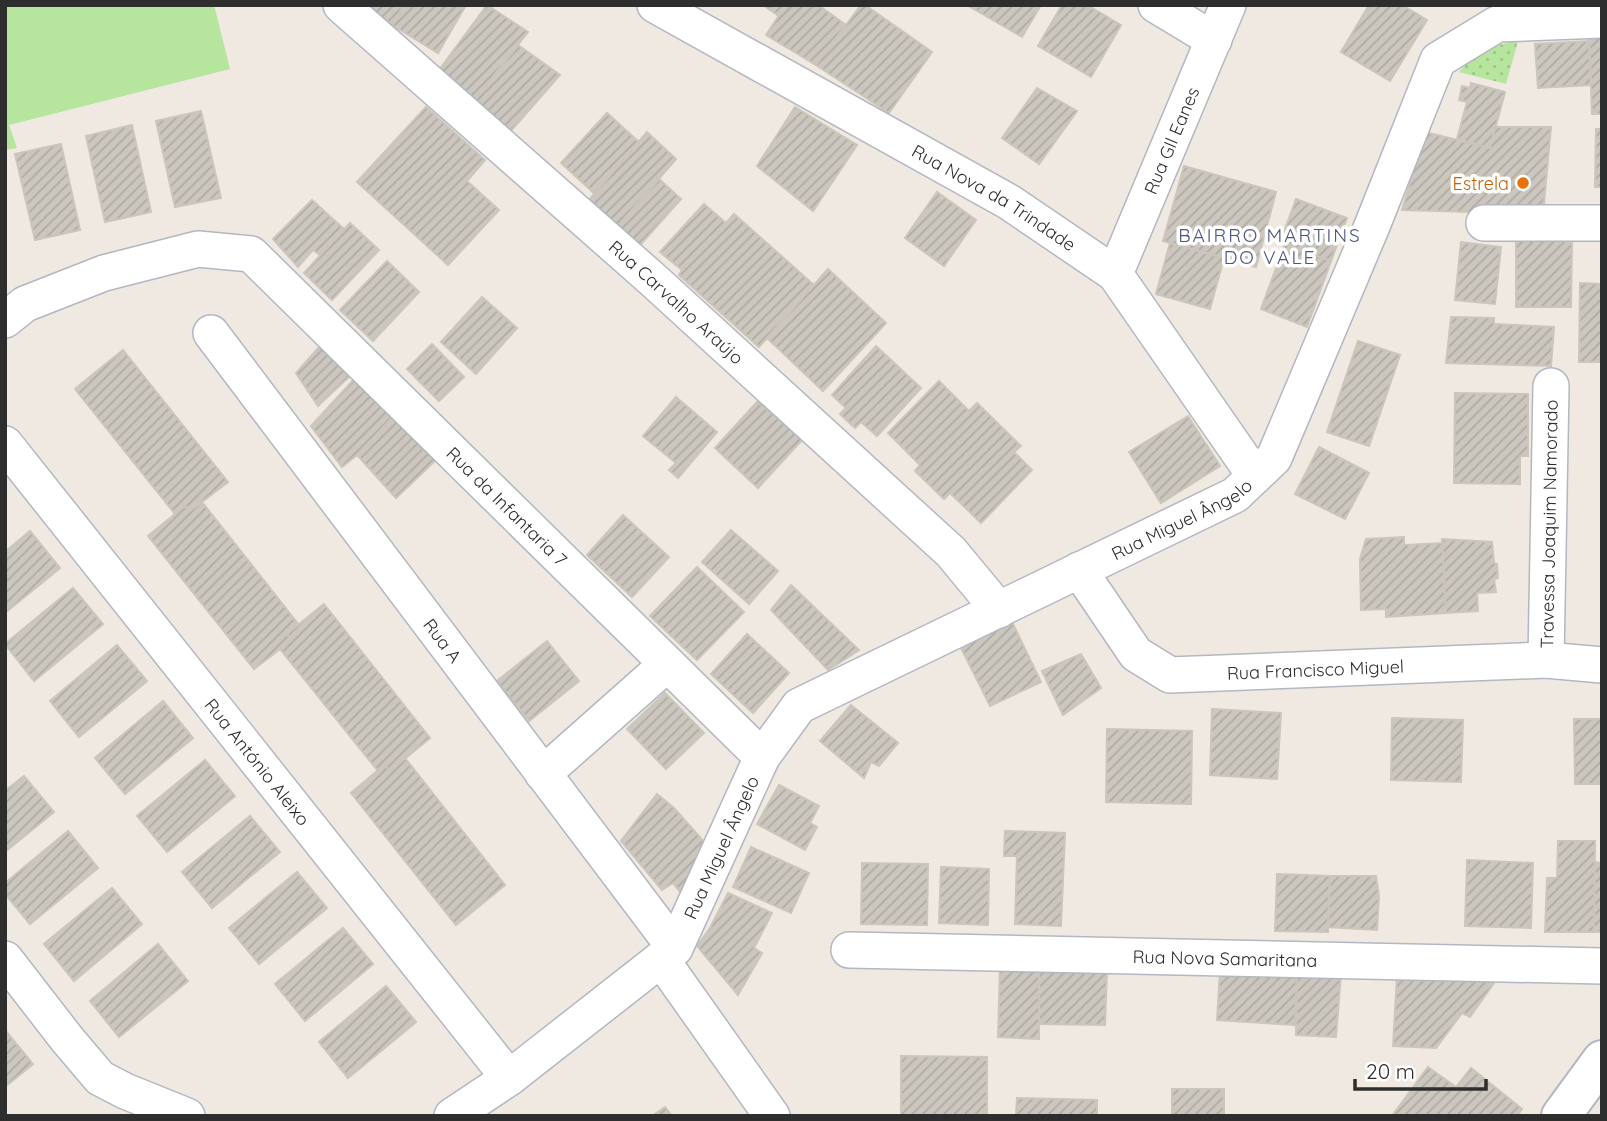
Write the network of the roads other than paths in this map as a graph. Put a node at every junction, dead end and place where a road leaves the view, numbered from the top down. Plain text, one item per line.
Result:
1 (341, 5) edge
2 (655, 5) edge
3 (1156, 5) edge
4 (1228, 5) edge
5 (1602, 20) edge
6 (1214, 40) junction
7 (1484, 223) dead end
8 (1602, 223) edge
9 (1115, 274) junction
10 (5, 320) edge
11 (211, 334) dead end
12 (1551, 386) dead end
13 (5, 444) edge
14 (1255, 476) junction
15 (1079, 570) junction
16 (999, 610) junction
17 (1546, 660) junction
18 (667, 664) junction
19 (1602, 665) edge
20 (762, 757) junction
21 (543, 774) junction
22 (849, 950) dead end
23 (668, 954) junction
24 (5, 959) edge
25 (1602, 967) edge
26 (1602, 1060) edge
27 (509, 1078) junction
28 (187, 1116) edge
29 (453, 1116) edge
30 (772, 1116) edge
31 (1561, 1116) edge

1 - 16 street, Rua Carvalho Araújo
2 - 9 street, Rua Nova da Trindade
3 - 6 street
4 - 6 street, Rua GIl Eanes
5 - 14 street, Rua Miguel Ângelo
6 - 9 street, Rua GIl Eanes
7 - 8 street
9 - 14 street, Rua Nova da Trindade
10 - 18 street, Rua da Infantaria 7
11 - 21 street, Rua A
12 - 17 street, Travessa Joaquim Namorado
13 - 27 street, Rua António Aleixo
14 - 15 street, Rua Miguel Ângelo
15 - 16 street, Rua Miguel Ângelo
15 - 17 street, Rua Francisco Miguel
16 - 20 street, Rua Miguel Ângelo
17 - 19 street, Rua Francisco Miguel
18 - 20 street, Rua da Infantaria 7
18 - 21 street
20 - 23 street, Rua Miguel Ângelo
21 - 23 street, Rua A
22 - 25 street, Rua Nova Samaritana
23 - 27 street
23 - 30 street, Rua A
24 - 28 street
26 - 31 street
27 - 29 street

